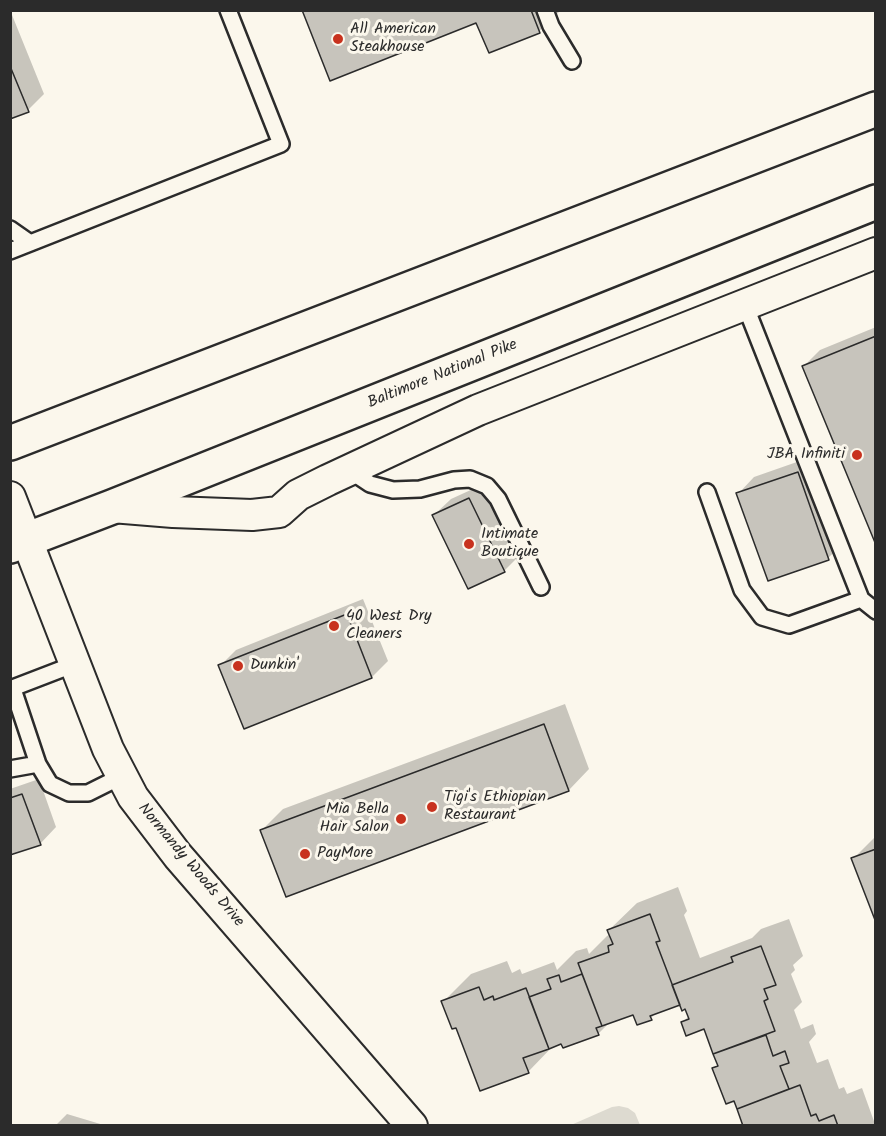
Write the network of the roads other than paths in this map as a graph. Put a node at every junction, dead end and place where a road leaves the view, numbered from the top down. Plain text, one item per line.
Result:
1 (228, 10) edge
2 (545, 10) edge
3 (572, 61) dead end
4 (876, 109) edge
5 (876, 202) edge
6 (10, 229) edge
7 (30, 243) junction
8 (10, 251) edge
9 (876, 253) edge
10 (745, 305) junction
11 (10, 443) edge
12 (350, 470) junction
13 (707, 492) dead end
14 (10, 497) edge
15 (112, 507) junction
16 (19, 542) edge
17 (541, 587) dead end
18 (861, 599) junction
19 (876, 611) edge
20 (75, 664) junction
21 (12, 689) edge
22 (38, 764) junction
23 (10, 769) edge
24 (122, 776) junction
25 (412, 1125) edge

1 - 7 lane
2 - 3 lane
4 - 11 main road
5 - 15 main road, Baltimore National Pike
6 - 7 lane
7 - 8 lane
9 - 10 street
10 - 12 street
10 - 18 lane
12 - 15 street
12 - 17 lane
13 - 18 lane
14 - 16 street, Normandy Woods Drive
15 - 16 main road, Baltimore National Pike
16 - 20 street, Normandy Woods Drive
18 - 19 lane
20 - 21 lane
20 - 24 street, Normandy Woods Drive
21 - 22 lane
22 - 23 lane
22 - 24 lane
24 - 25 street, Normandy Woods Drive

